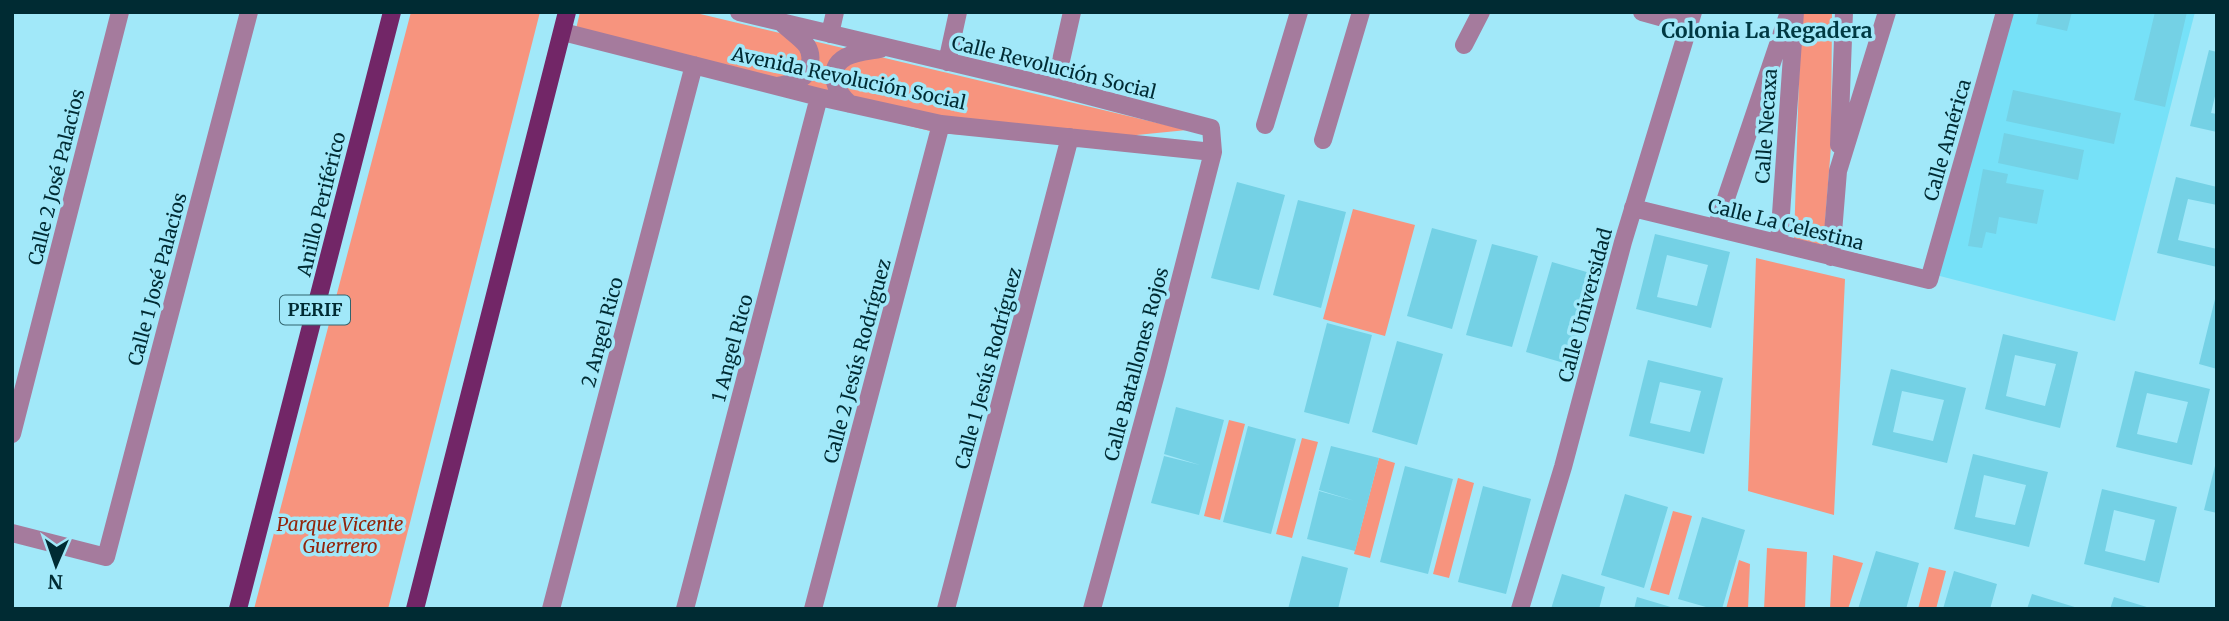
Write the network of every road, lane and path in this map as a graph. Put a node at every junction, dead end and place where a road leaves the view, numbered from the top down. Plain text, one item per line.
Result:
1 (120, 12) edge
2 (249, 12) edge
3 (392, 12) edge
4 (567, 12) edge
5 (739, 12) edge
6 (835, 12) edge
7 (958, 12) edge
8 (1072, 12) edge
9 (1299, 12) edge
10 (1361, 12) edge
11 (1481, 12) edge
12 (1642, 12) edge
13 (1788, 12) edge
14 (1795, 12) edge
15 (1844, 12) edge
16 (1887, 12) edge
17 (2005, 12) edge
18 (1691, 19) edge
19 (782, 22) junction
20 (563, 32) junction
21 (830, 34) junction
22 (1464, 45) dead end
23 (887, 47) junction
24 (947, 62) junction
25 (694, 65) junction
26 (778, 86) junction
27 (1055, 87) junction
28 (819, 97) junction
29 (850, 104) junction
30 (941, 124) junction
31 (1265, 125) dead end
32 (1211, 128) joint
33 (1070, 138) junction
34 (1323, 140) dead end
35 (1213, 152) junction
36 (1838, 172) junction
37 (1633, 208) junction
38 (1716, 228) junction
39 (1779, 243) junction
40 (1831, 257) junction
41 (1930, 280) joint
42 (12, 434) edge
43 (12, 533) edge
44 (238, 609) edge
45 (415, 609) edge
46 (551, 609) edge
47 (685, 609) edge
48 (813, 609) edge
49 (947, 609) edge
50 (1092, 609) edge
51 (1520, 609) edge

1 - 42 street, Calle 2 José Palacios
2 - 43 street, Calle 1 José Palacios
3 - 44 main road, Anillo Periférico / PERIF
4 - 20 main road
5 - 19 street, Calle Revolución Social
6 - 21 street
7 - 24 street
8 - 27 street
9 - 31 street
10 - 34 street
11 - 22 street
12 - 18 street
13 - 38 street, Calle Necaxa
14 - 39 street, Calle Necaxa
15 - 36 street
16 - 36 street
17 - 41 street, Calle América
18 - 37 street, Calle Universidad
19 - 21 street, Calle Revolución Social
19 - 26 street
20 - 25 street, Avenida Revolución Social
20 - 45 main road
21 - 23 street, Calle Revolución Social
23 - 24 street, Calle Revolución Social
23 - 29 street, Calle Revolución Social
24 - 27 street, Calle Revolución Social
25 - 26 street, Avenida Revolución Social
25 - 46 street, 2 Angel Rico
26 - 28 street, Avenida Revolución Social
27 - 32 street, Calle Revolución Social
28 - 29 street, Avenida Revolución Social
28 - 47 street, 1 Angel Rico
29 - 30 street, Avenida Revolución Social
30 - 33 street, Avenida Revolución Social
30 - 48 street, Calle 2 Jesús Rodríguez
32 - 35 street, Calle Batallones Rojos
33 - 35 street, Avenida Revolución Social
33 - 49 street, Calle 1 Jesús Rodríguez
35 - 50 street, Calle Batallones Rojos
36 - 40 street
37 - 38 street, Calle La Celestina
37 - 51 street, Calle Universidad
38 - 39 street, Calle La Celestina
39 - 40 street, Calle La Celestina
40 - 41 street, Calle La Celestina

